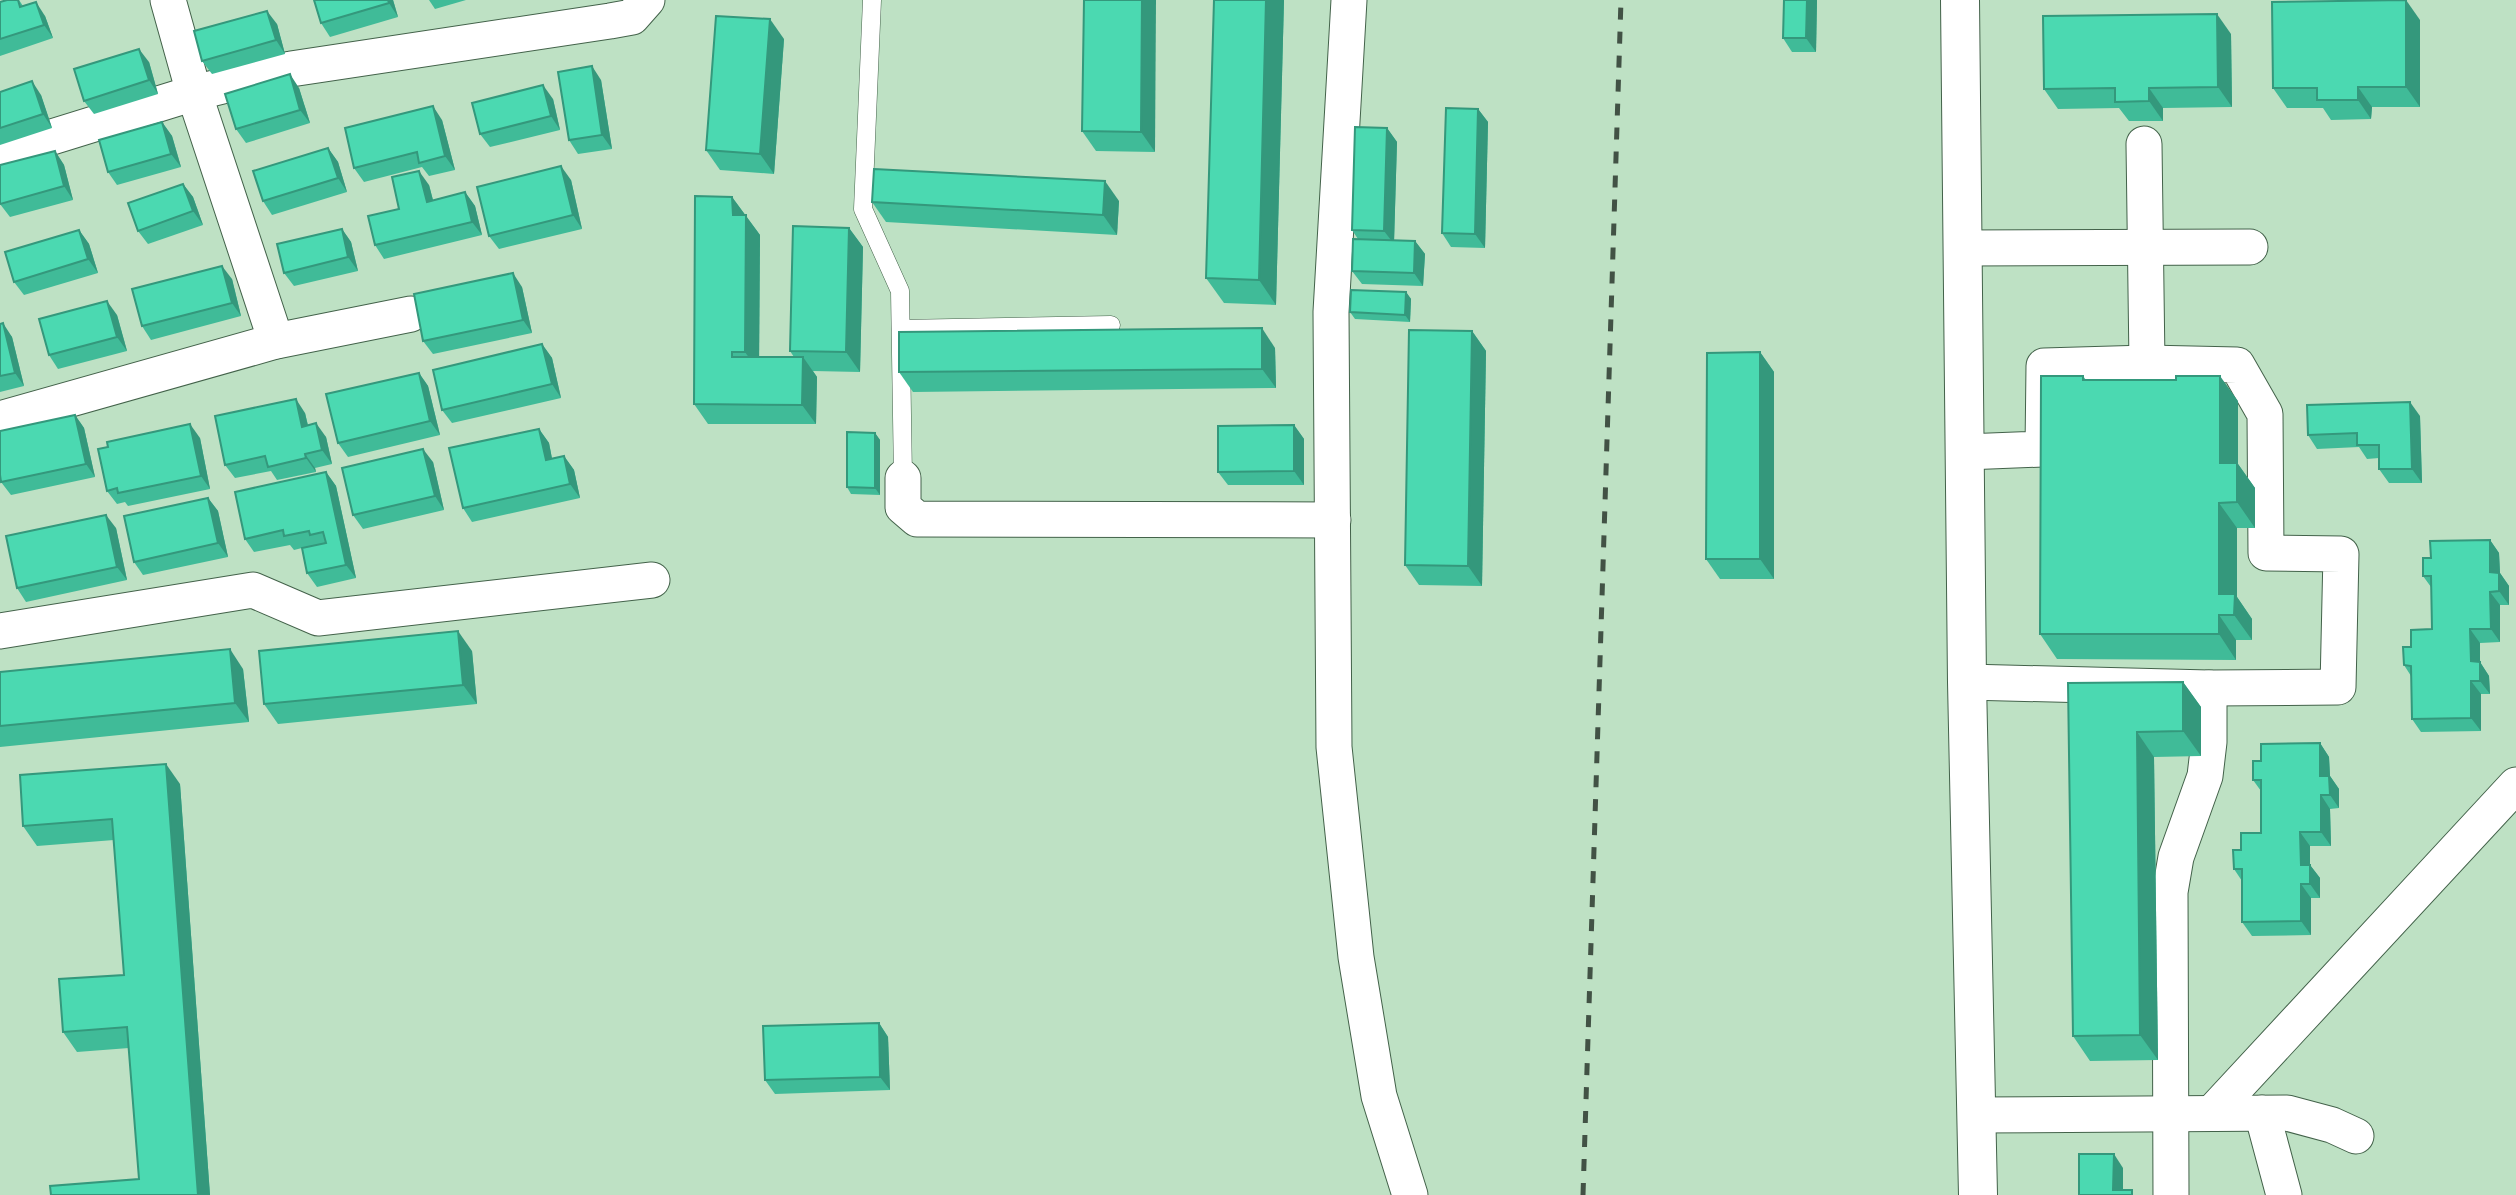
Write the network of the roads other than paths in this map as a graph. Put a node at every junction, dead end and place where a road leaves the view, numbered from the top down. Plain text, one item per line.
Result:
1 (168, 0) edge
2 (647, 0) edge
3 (872, 0) edge
4 (1349, 0) edge
5 (1960, 0) edge
6 (194, 93) junction
7 (2144, 144) dead end
8 (0, 153) edge
9 (2146, 247) junction
10 (2250, 247) dead end
11 (1963, 248) junction
12 (411, 314) edge
13 (1111, 325) dead end
14 (901, 328) junction
15 (276, 341) junction
16 (2147, 363) junction
17 (0, 419) edge
18 (1965, 452) junction
19 (903, 478) joint
20 (1333, 520) junction
21 (652, 580) dead end
22 (0, 631) edge
23 (1967, 682) junction
24 (2209, 688) junction
25 (2516, 785) edge
26 (2170, 1113) junction
27 (2212, 1113) junction
28 (2262, 1113) junction
29 (1976, 1115) junction
30 (2356, 1136) dead end
31 (1410, 1195) edge
32 (1978, 1195) edge
33 (2171, 1195) edge
34 (2284, 1195) edge

1 - 6 street
2 - 6 street
3 - 14 lane
4 - 20 street
5 - 11 main road
6 - 8 street
6 - 15 street
7 - 9 street
9 - 10 street
9 - 11 street
9 - 16 street
11 - 18 main road
12 - 15 street
13 - 14 lane
14 - 19 lane
15 - 17 street
16 - 18 street
16 - 24 street
18 - 23 main road
19 - 20 street
20 - 31 street
21 - 22 street
23 - 24 street
23 - 29 main road
24 - 26 street
25 - 27 street
26 - 27 street
26 - 29 street
26 - 33 street
27 - 28 street
28 - 30 street
28 - 34 street
29 - 32 main road

